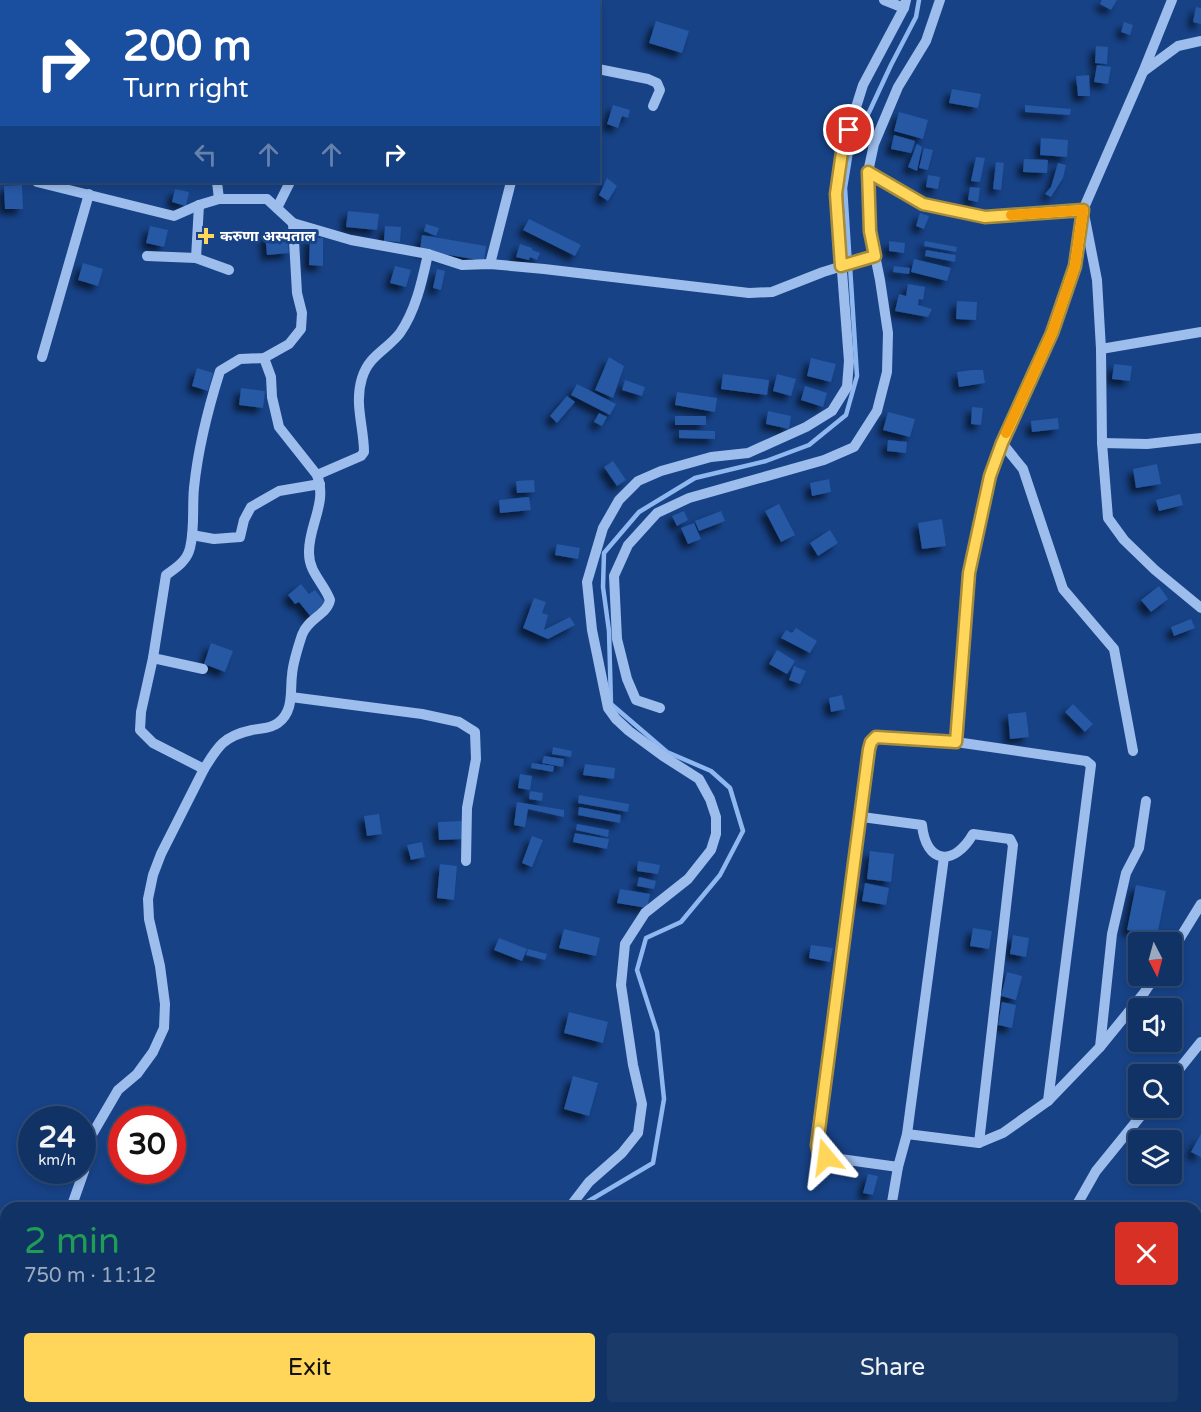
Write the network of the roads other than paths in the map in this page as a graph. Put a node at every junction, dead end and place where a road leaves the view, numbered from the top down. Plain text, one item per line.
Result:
1 (884, 0) edge
2 (940, 0) edge
3 (1172, 0) edge
4 (905, 4) edge
5 (1201, 41) edge
6 (600, 69) edge
7 (1143, 72) junction
8 (653, 106) dead end
9 (868, 172) junction
10 (41, 183) edge
11 (217, 183) edge
12 (290, 183) edge
13 (511, 183) edge
14 (89, 194) junction
15 (219, 200) junction
16 (199, 205) junction
17 (277, 208) junction
18 (1083, 210) junction
19 (293, 223) junction
20 (428, 254) junction
21 (147, 256) dead end
22 (870, 257) junction
23 (196, 258) junction
24 (490, 264) junction
25 (843, 265) junction
26 (229, 270) dead end
27 (1201, 332) edge
28 (1101, 349) junction
29 (42, 357) dead end
30 (264, 358) junction
31 (1201, 438) edge
32 (1002, 443) junction
33 (1102, 443) junction
34 (319, 480) junction
35 (192, 535) junction
36 (1201, 608) edge
37 (153, 658) junction
38 (203, 669) dead end
39 (291, 697) junction
40 (660, 708) dead end
41 (956, 742) junction
42 (1133, 751) dead end
43 (204, 769) junction
44 (1146, 801) dead end
45 (861, 817) junction
46 (944, 857) junction
47 (466, 861) dead end
48 (1201, 904) edge
49 (1182, 935) edge
50 (1149, 986) edge
51 (1201, 1042) edge
52 (1100, 1047) junction
53 (1182, 1066) edge
54 (1048, 1101) junction
55 (1139, 1118) edge
56 (907, 1134) junction
57 (979, 1143) junction
58 (898, 1167) junction
59 (73, 1202) edge
60 (574, 1202) edge
61 (892, 1202) edge
62 (1078, 1202) edge

1 - 4 street
2 - 9 street
3 - 7 street
4 - 25 street
5 - 7 street
6 - 8 street
7 - 18 street
9 - 18 street
9 - 22 street
10 - 14 street
11 - 15 street
12 - 17 street
13 - 24 street
14 - 16 street
14 - 29 street
15 - 16 street
15 - 17 street
16 - 23 street
17 - 19 street
18 - 28 street
18 - 32 street
19 - 20 street
19 - 30 street
20 - 24 street
20 - 34 street
21 - 23 street
22 - 25 street
22 - 40 street
23 - 26 street
24 - 25 street
25 - 60 street
27 - 28 street
28 - 33 street
30 - 34 street
30 - 35 street
31 - 33 street
32 - 41 street
32 - 42 street
33 - 36 street
34 - 35 street
34 - 39 street
35 - 37 street
37 - 38 street
37 - 43 street
39 - 43 street
39 - 47 street
41 - 45 street
41 - 54 street
43 - 59 street
44 - 52 street
45 - 46 street
45 - 58 street
46 - 56 street
46 - 57 street
48 - 49 street
50 - 52 street
51 - 53 street
52 - 54 street
54 - 57 street
55 - 62 street
56 - 57 street
56 - 58 street
58 - 61 street

